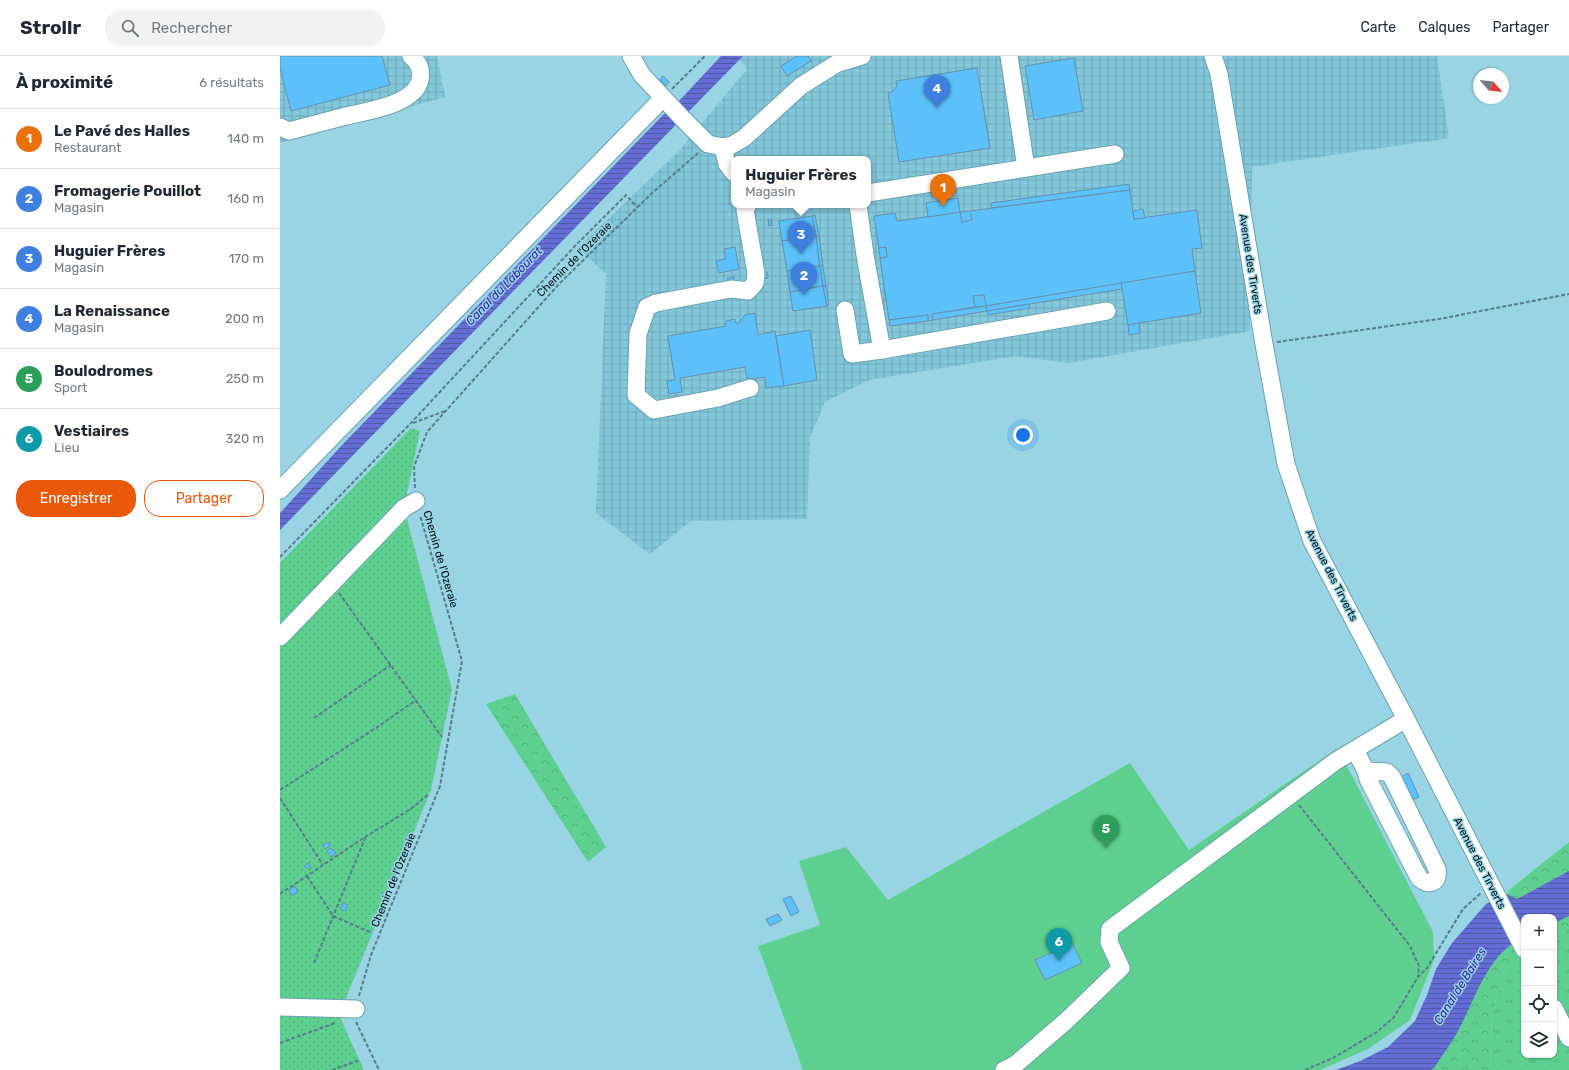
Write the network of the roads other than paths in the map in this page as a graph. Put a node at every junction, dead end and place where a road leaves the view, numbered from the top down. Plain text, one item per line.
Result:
1 (411, 56) edge
2 (631, 56) edge
3 (862, 56) edge
4 (1009, 56) edge
5 (1213, 56) edge
6 (1221, 56) edge
7 (1220, 74) junction
8 (666, 102) junction
9 (280, 127) edge
10 (716, 145) junction
11 (1115, 154) dead end
12 (1026, 168) junction
13 (731, 169) edge
14 (871, 193) edge
15 (746, 208) edge
16 (858, 208) edge
17 (845, 310) dead end
18 (1107, 311) dead end
19 (882, 350) junction
20 (750, 388) dead end
21 (280, 490) edge
22 (416, 501) road end
23 (280, 637) edge
24 (1406, 719) junction
25 (1355, 750) junction
26 (1366, 771) junction
27 (1521, 943) edge
28 (280, 1007) edge
29 (356, 1009) road end
30 (1557, 1014) edge
31 (1569, 1038) edge
32 (1004, 1070) edge

1 - 9 street
2 - 8 street
3 - 10 street
4 - 12 street
5 - 7 street, Avenue des Tirverts
6 - 7 street, Avenue des Tirverts
7 - 24 street, Avenue des Tirverts
8 - 10 street
8 - 21 street
10 - 13 street
11 - 12 street
12 - 14 street
15 - 20 street
16 - 19 street
17 - 19 street
18 - 19 street
22 - 23 street
24 - 25 street
24 - 27 street, Avenue des Tirverts
25 - 26 street
25 - 32 street
26 - 26 street
28 - 29 street
30 - 31 street

